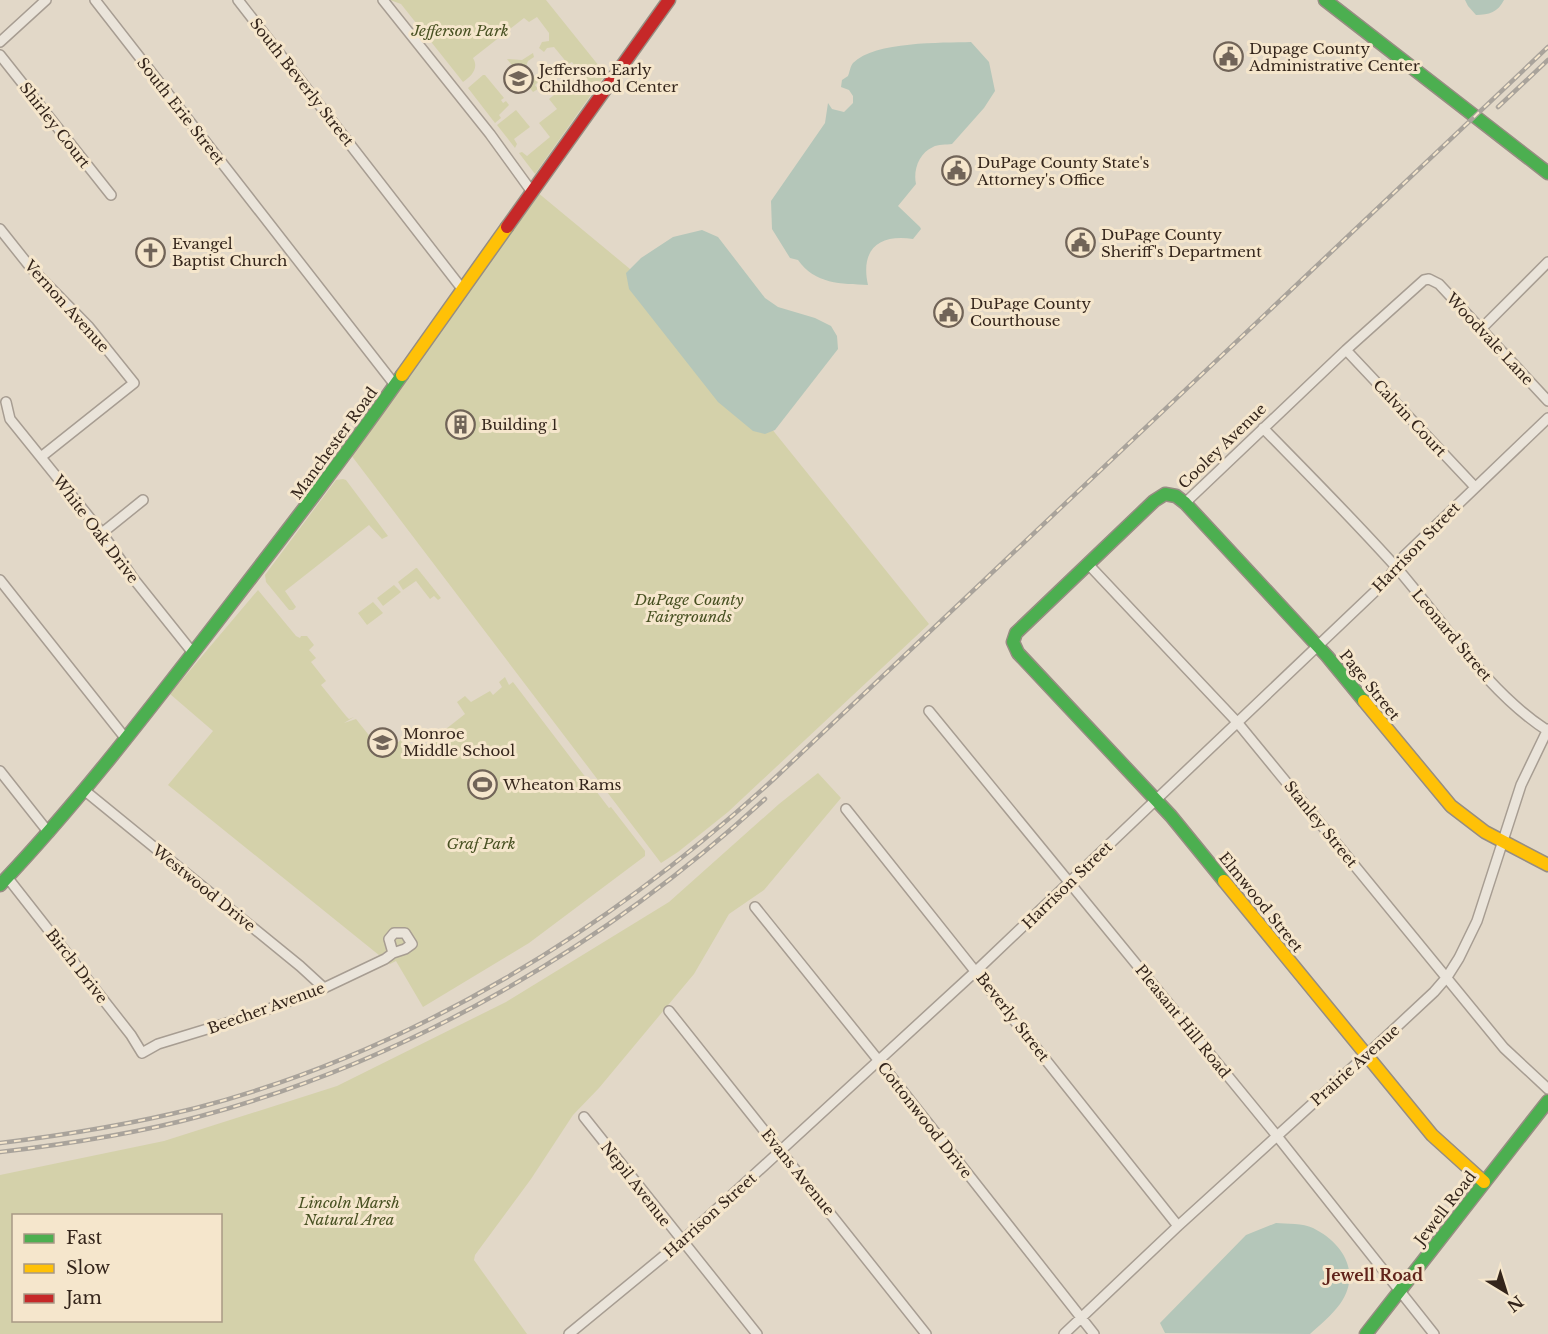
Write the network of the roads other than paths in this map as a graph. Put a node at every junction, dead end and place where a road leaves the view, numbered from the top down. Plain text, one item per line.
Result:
1 (46, 0) edge
2 (95, 0) edge
3 (238, 0) edge
4 (383, 0) edge
5 (669, 0) edge
6 (1325, 0) edge
7 (0, 42) edge
8 (0, 55) edge
9 (1548, 173) edge
10 (532, 192) junction
11 (111, 195) dead end
12 (0, 229) edge
13 (1548, 262) edge
14 (1429, 279) joint
15 (463, 290) junction
16 (1481, 329) junction
17 (1346, 350) junction
18 (395, 385) junction
19 (1548, 401) edge
20 (6, 402) dead end
21 (1548, 418) edge
22 (1263, 428) junction
23 (41, 457) junction
24 (1475, 487) junction
25 (143, 500) dead end
26 (1185, 503) junction
27 (102, 533) junction
28 (1088, 564) junction
29 (1395, 567) junction
30 (0, 580) edge
31 (1013, 642) joint
32 (1317, 646) junction
33 (192, 653) junction
34 (929, 711) dead end
35 (1236, 722) junction
36 (1548, 730) edge
37 (126, 739) junction
38 (0, 771) edge
39 (84, 790) junction
40 (1156, 800) junction
41 (846, 809) dead end
42 (49, 833) junction
43 (1501, 844) junction
44 (1548, 865) edge
45 (3, 881) edge
46 (1070, 883) junction
47 (754, 907) dead end
48 (393, 953) dead end
49 (976, 971) junction
50 (1447, 977) junction
51 (324, 987) junction
52 (669, 1011) dead end
53 (145, 1051) joint
54 (1367, 1055) junction
55 (879, 1061) junction
56 (1548, 1089) edge
57 (1548, 1101) edge
58 (584, 1117) dead end
59 (1277, 1136) junction
60 (781, 1150) junction
61 (1484, 1182) junction
62 (1178, 1226) junction
63 (682, 1241) junction
64 (1399, 1292) junction
65 (1082, 1318) junction
66 (569, 1334) edge
67 (757, 1334) edge
68 (927, 1334) edge
69 (1064, 1334) edge
70 (1094, 1334) edge
71 (1366, 1334) edge
72 (1434, 1334) edge

1 - 7 street
2 - 18 street, South Erie Street
3 - 15 street, South Beverly Street
4 - 10 street
5 - 10 street, Manchester Road
6 - 9 street
8 - 11 street, Shirley Court
10 - 15 street, Manchester Road
12 - 23 street, Vernon Avenue
13 - 16 street
14 - 16 street, Woodvale Lane
14 - 17 street, Cooley Avenue
15 - 18 street, Manchester Road
16 - 19 street, Woodvale Lane
17 - 22 street, Cooley Avenue
17 - 24 street, Calvin Court
18 - 33 street, Manchester Road
20 - 23 street, White Oak Drive
21 - 24 street, Harrison Street
22 - 26 street, Cooley Avenue
22 - 29 street, Leonard Street
23 - 27 street, White Oak Drive
24 - 29 street, Harrison Street
25 - 27 street
26 - 28 street, Cooley Avenue
26 - 32 street, Page Street
27 - 33 street, White Oak Drive
28 - 31 street, Cooley Avenue
28 - 35 street, Stanley Street
29 - 32 street, Harrison Street
29 - 36 street, Leonard Street
30 - 37 street
31 - 40 street, Elmwood Street
32 - 35 street, Harrison Street
32 - 43 street, Page Street
33 - 37 street, Manchester Road
34 - 46 street, Pleasant Hill Road
35 - 40 street, Harrison Street
35 - 50 street, Stanley Street
36 - 43 street, Prairie Avenue
37 - 39 street, Manchester Road
38 - 42 street
39 - 42 street, Manchester Road
39 - 51 street, Westwood Drive
40 - 46 street, Harrison Street
40 - 54 street, Elmwood Street
41 - 49 street, Beverly Street
42 - 45 street, Manchester Road
43 - 44 street, Page Street
43 - 50 street, Prairie Avenue
45 - 53 street, Birch Drive
46 - 49 street, Harrison Street
46 - 59 street, Pleasant Hill Road
47 - 55 street, Cottonwood Drive
48 - 51 street, Beecher Avenue
49 - 55 street, Harrison Street
49 - 62 street, Beverly Street
50 - 54 street, Prairie Avenue
50 - 56 street, Stanley Street
51 - 53 street, Beecher Avenue
52 - 60 street, Evans Avenue
54 - 59 street, Prairie Avenue
54 - 61 street, Elmwood Street
55 - 60 street, Harrison Street
55 - 65 street, Cottonwood Drive
57 - 61 street, Jewell Road
58 - 63 street, Nepil Avenue
59 - 62 street, Prairie Avenue
59 - 64 street, Pleasant Hill Road
60 - 63 street, Harrison Street
60 - 68 street, Evans Avenue
61 - 64 street, Jewell Road
62 - 65 street, Prairie Avenue
63 - 66 street, Harrison Street
63 - 67 street, Nepil Avenue
64 - 71 street, Jewell Road
64 - 72 street, Pleasant Hill Road
65 - 69 street, Prairie Avenue
65 - 70 street, Cottonwood Drive

